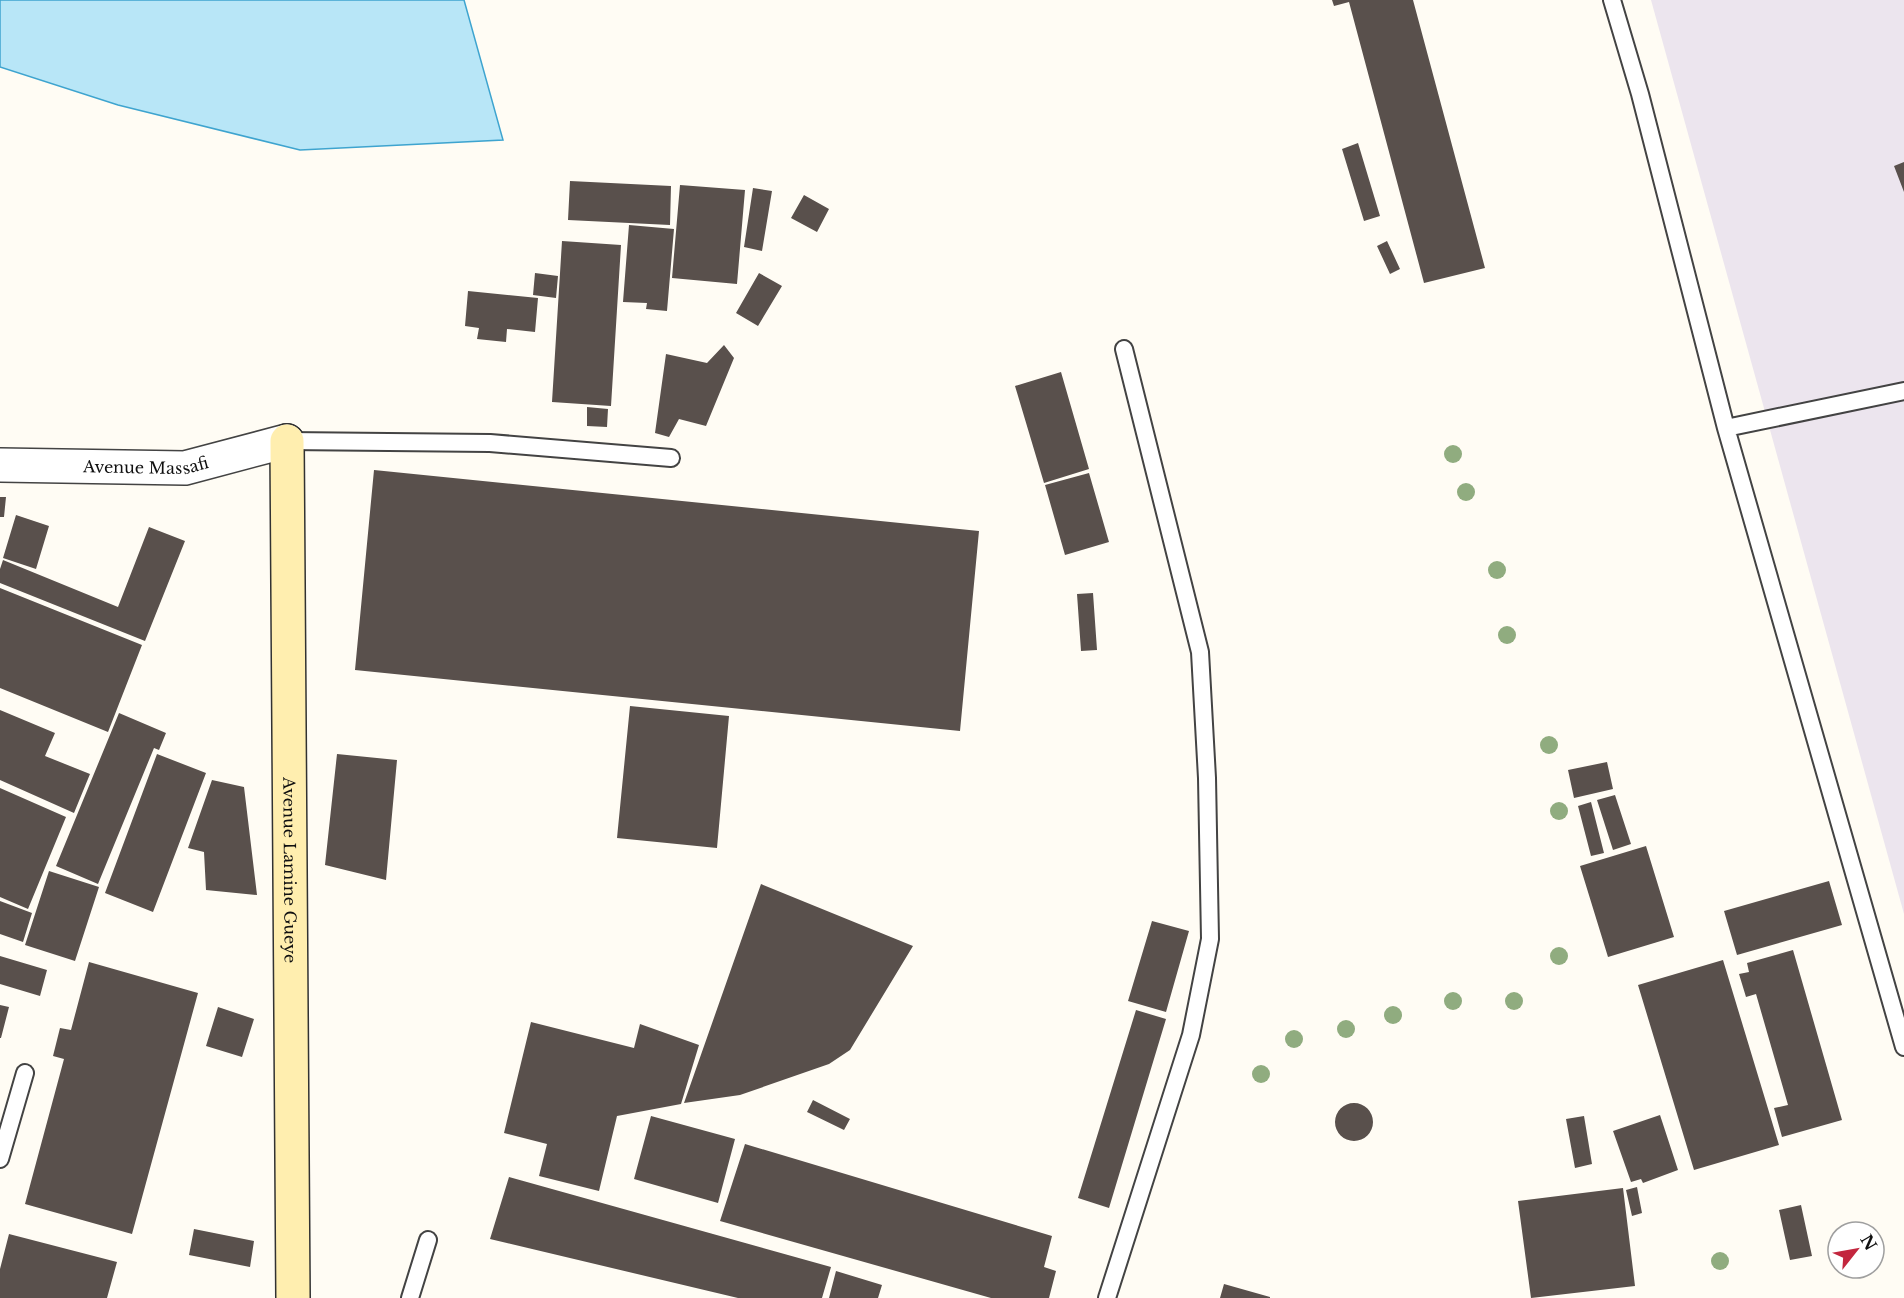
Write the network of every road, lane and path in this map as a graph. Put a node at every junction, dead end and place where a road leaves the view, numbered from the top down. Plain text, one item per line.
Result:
1 (1612, 0) edge
2 (1124, 349) dead end
3 (1904, 391) edge
4 (1726, 428) junction
5 (287, 441) junction
6 (671, 458) dead end
7 (0, 465) edge
8 (1904, 1047) edge
9 (26, 1073) dead end
10 (0, 1159) edge
11 (428, 1240) dead end
12 (293, 1298) edge
13 (410, 1298) edge
14 (1107, 1298) edge

1 - 4 lane
2 - 14 lane
3 - 4 lane
4 - 8 lane
5 - 6 lane
5 - 7 street, Avenue Massafi
5 - 12 street, Avenue Lamine Gueye
9 - 10 lane
11 - 13 lane

